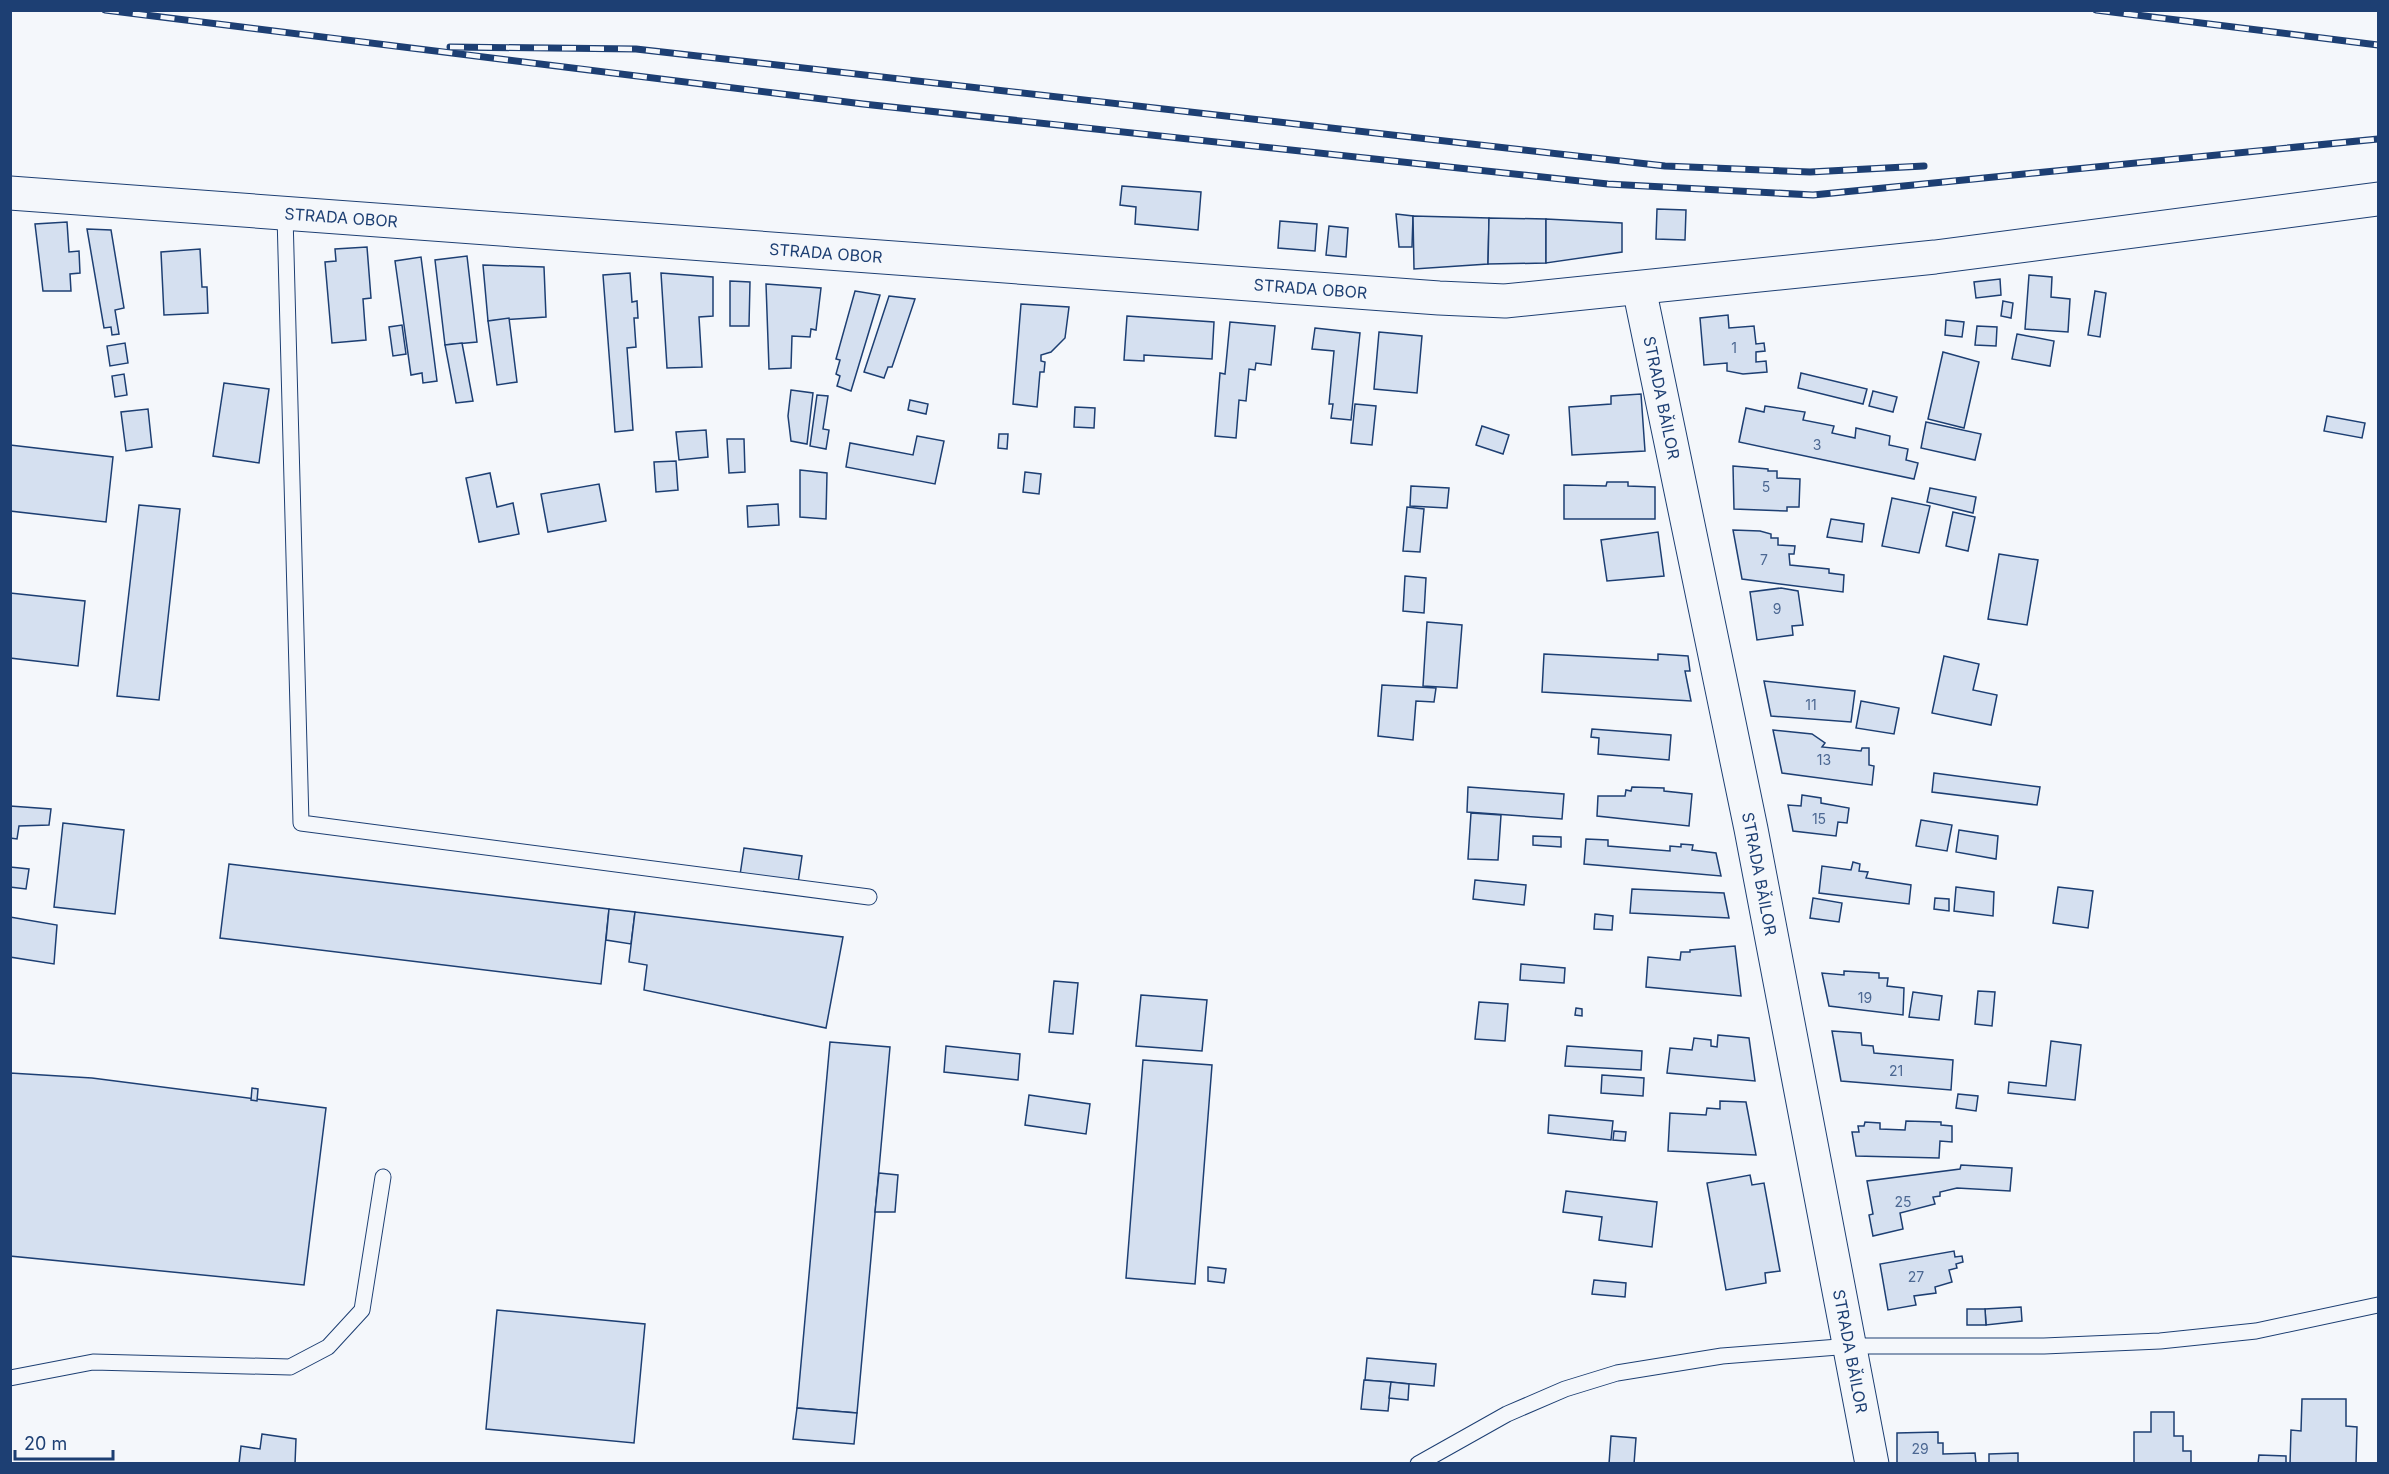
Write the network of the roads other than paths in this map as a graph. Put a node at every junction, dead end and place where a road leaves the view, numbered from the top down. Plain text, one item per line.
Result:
1 (10, 193) edge
2 (2379, 199) edge
3 (285, 214) junction
4 (1639, 288) junction
5 (869, 897) dead end
6 (383, 1177) dead end
7 (2379, 1305) edge
8 (1851, 1346) junction
9 (10, 1378) edge
10 (1418, 1464) edge
11 (1872, 1464) edge

1 - 3 street, STRADA OBOR
2 - 4 street, STRADA OBOR
3 - 4 street, STRADA OBOR
3 - 5 lane
4 - 8 street, STRADA BĂILOR
6 - 9 lane
7 - 8 lane
8 - 10 lane
8 - 11 street, STRADA BĂILOR

